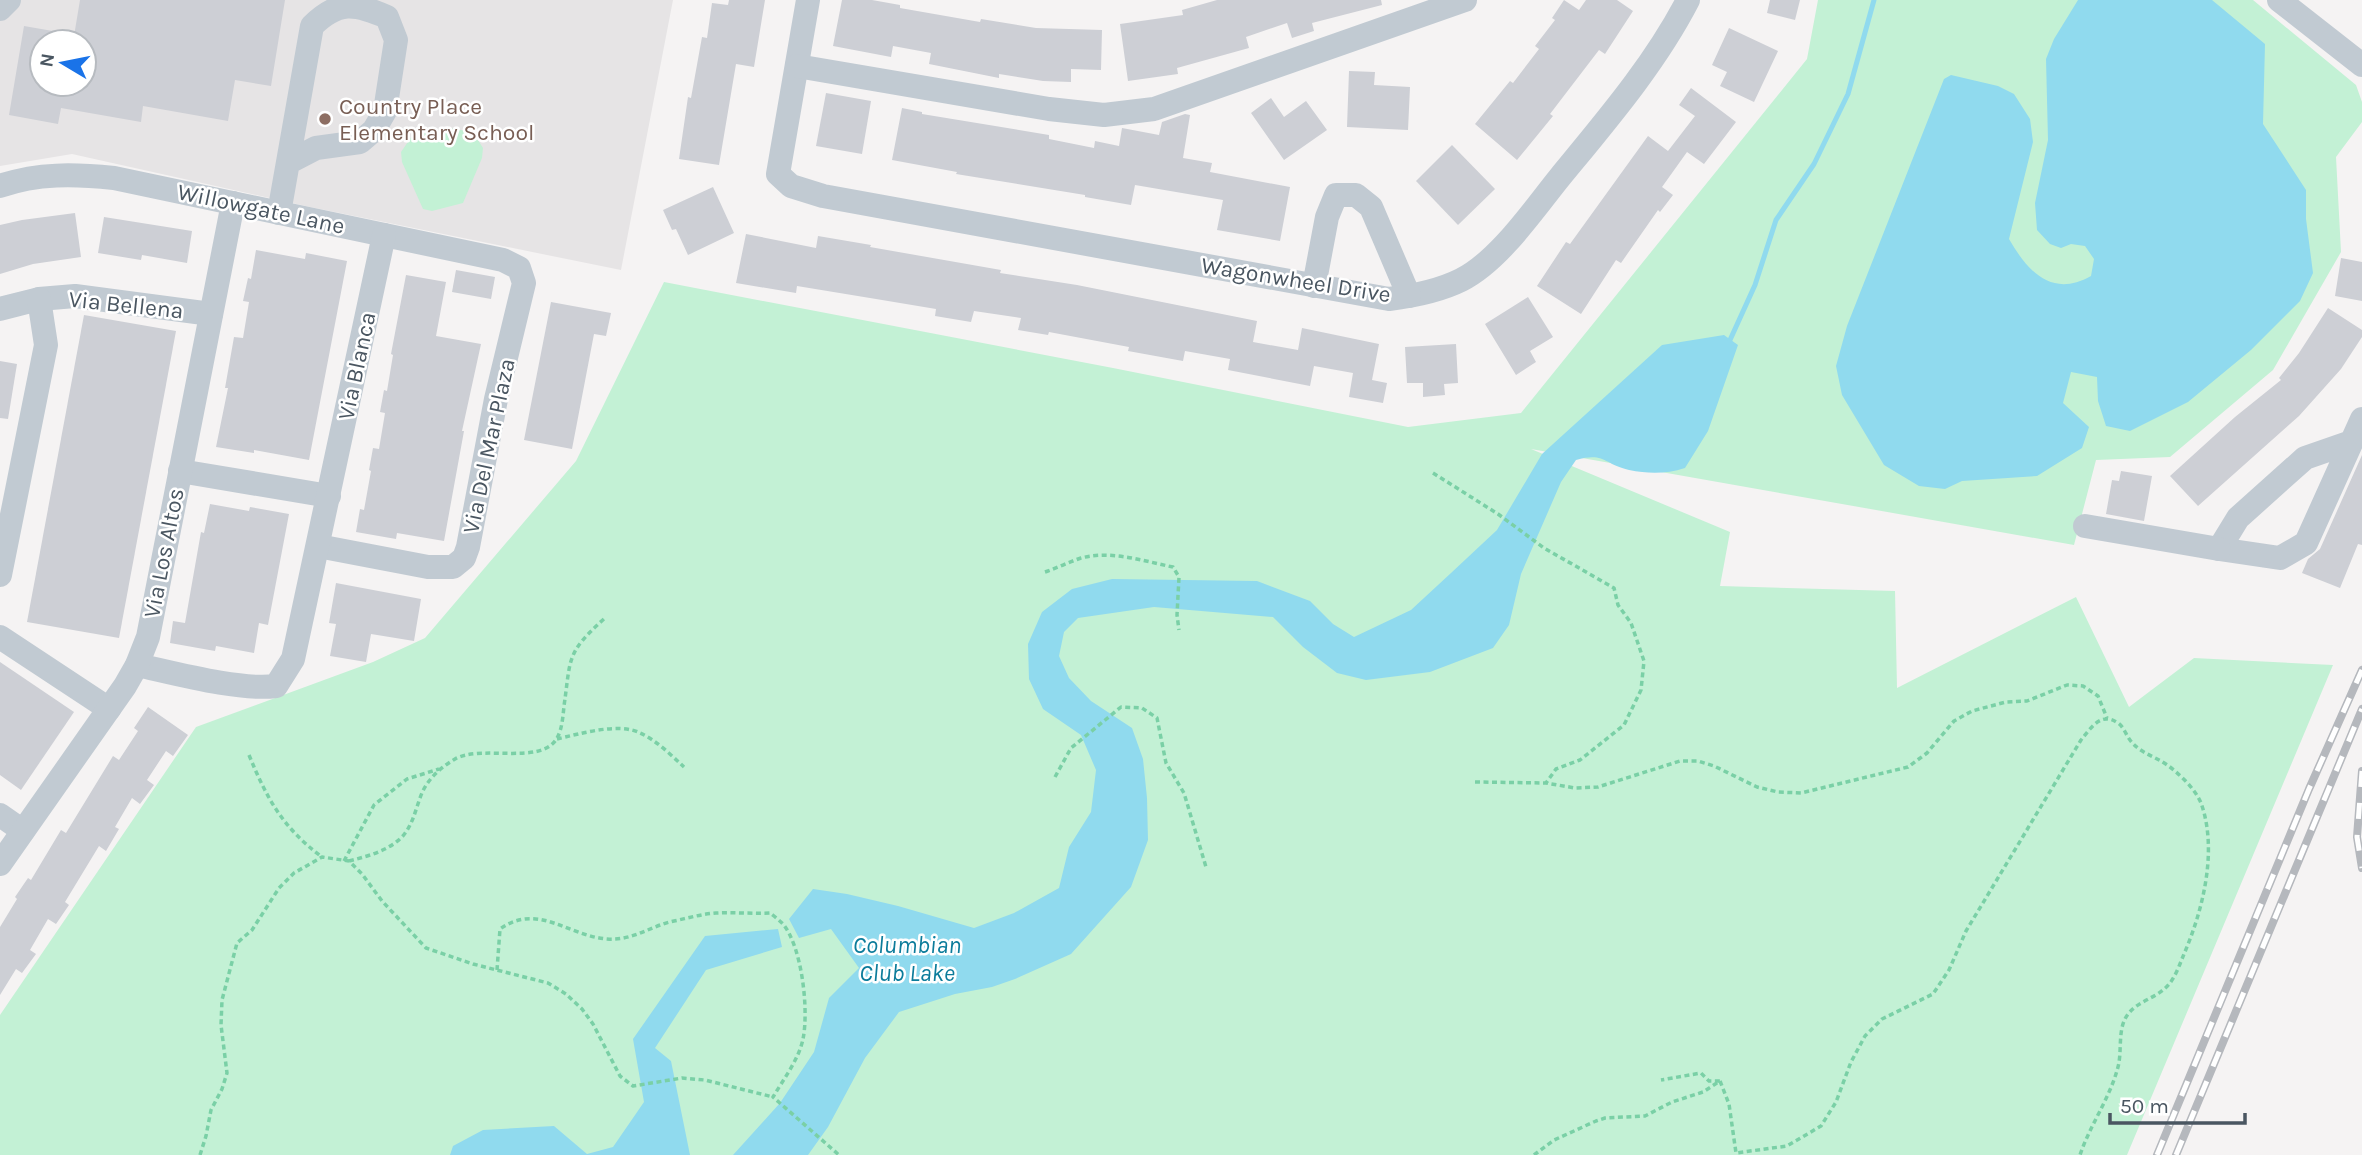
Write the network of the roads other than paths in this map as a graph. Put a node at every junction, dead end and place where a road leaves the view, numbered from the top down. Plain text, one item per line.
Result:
1 (9, 0) edge
2 (808, 0) edge
3 (1465, 0) edge
4 (1688, 0) edge
5 (2279, 0) edge
6 (0, 9) edge
7 (2360, 58) edge
8 (797, 66) junction
9 (289, 162) junction
10 (0, 186) edge
11 (233, 203) junction
12 (279, 213) junction
13 (384, 235) junction
14 (519, 268) joint
15 (1314, 286) junction
16 (1409, 296) junction
17 (39, 299) junction
18 (0, 309) edge
19 (211, 314) junction
20 (2362, 419) edge
21 (2351, 442) junction
22 (180, 471) junction
23 (329, 496) junction
24 (2085, 526) dead end
25 (318, 546) junction
26 (2218, 550) junction
27 (0, 575) edge
28 (0, 637) edge
29 (137, 665) junction
30 (109, 709) junction
31 (0, 815) edge
32 (23, 831) junction
33 (0, 864) edge

1 - 6 street
2 - 8 street
3 - 8 street
4 - 16 street, Wagonwheel Drive
5 - 7 street
8 - 15 street, Wagonwheel Drive
9 - 9 street
9 - 12 street
10 - 11 street, Willowgate Lane
11 - 12 street, Willowgate Lane
11 - 19 street, Via Los Altos
12 - 13 street, Willowgate Lane
13 - 14 street, Willowgate Lane
13 - 23 street, Via Blanca
14 - 25 street, Via Del Mar Plaza
15 - 16 street, Wagonwheel Drive
15 - 16 street
17 - 18 street, Via Bellena
17 - 19 street, Via Bellena
17 - 27 street
19 - 22 street, Via Los Altos
20 - 21 street
21 - 26 street
21 - 26 street
22 - 23 street
22 - 29 street, Via Los Altos
23 - 25 street, Via Blanca
24 - 26 street
25 - 29 street, Via Blanca
28 - 30 street
29 - 30 street, Via Los Altos
30 - 32 street, Via Los Altos
31 - 32 street
32 - 33 street, Via Los Altos

